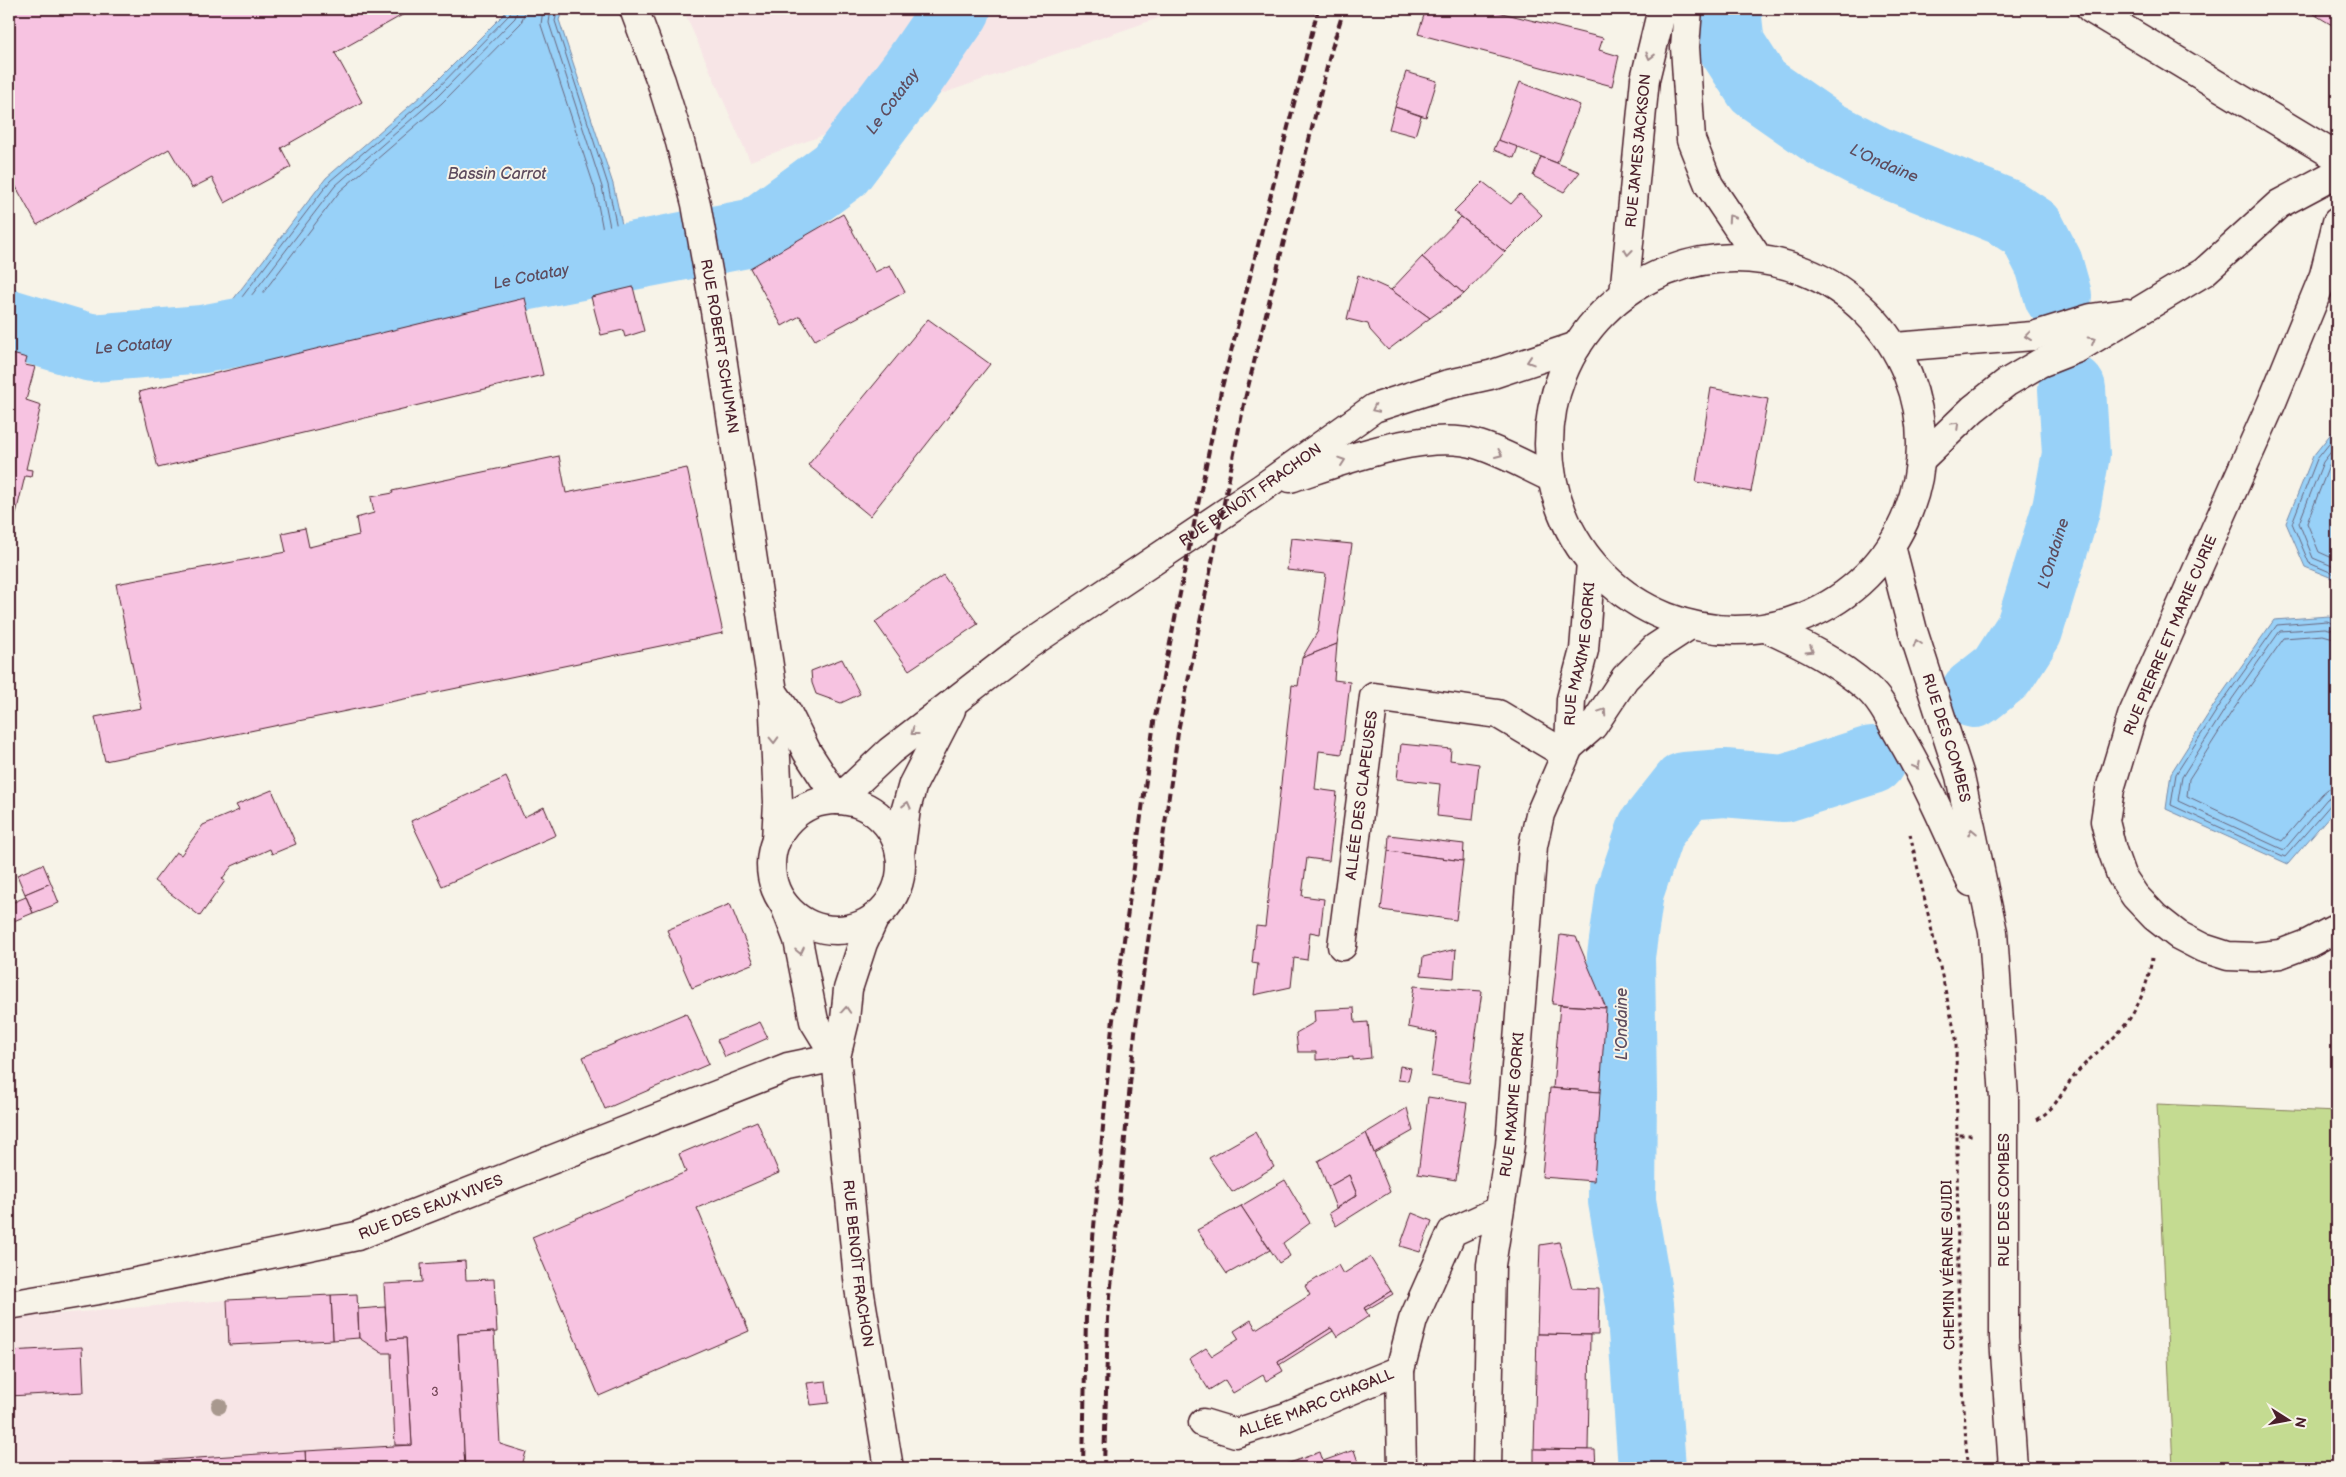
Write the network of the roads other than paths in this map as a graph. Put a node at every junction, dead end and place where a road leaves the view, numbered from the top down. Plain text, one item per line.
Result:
1 (634, 9) edge
2 (1662, 9) edge
3 (1688, 9) edge
4 (2091, 9) edge
5 (2337, 157) edge
6 (2337, 173) edge
7 (2337, 222) edge
8 (1758, 258) junction
9 (1624, 294) junction
10 (2143, 310) junction
11 (1577, 346) junction
12 (1895, 347) junction
13 (1921, 459) junction
14 (1552, 478) junction
15 (1262, 488) junction
16 (1891, 546) junction
17 (1591, 562) junction
18 (1690, 625) junction
19 (1766, 628) junction
20 (773, 692) junction
21 (954, 704) junction
22 (1567, 750) junction
23 (838, 800) junction
24 (776, 841) junction
25 (900, 854) junction
26 (784, 905) junction
27 (875, 917) junction
28 (2337, 928) edge
29 (1992, 932) junction
30 (1342, 946) dead end
31 (836, 1057) junction
32 (1498, 1211) junction
33 (9, 1305) edge
34 (1400, 1370) junction
35 (1203, 1423) dead end
36 (889, 1468) edge
37 (1402, 1468) edge
38 (1487, 1468) edge
39 (2013, 1468) edge

1 - 20 main road, RUE ROBERT SCHUMAN
2 -> 9 main road, RUE JAMES JACKSON
8 -> 3 main road
4 - 5 main road
6 - 10 main road
7 - 28 main road, RUE PIERRE ET MARIE CURIE
8 - 9 main road
8 - 12 main road
9 - 11 main road
10 -> 12 main road
13 -> 10 main road
11 - 14 main road
11 -> 15 main road, RUE BENOÎT FRACHON
12 - 13 main road
13 - 16 main road
15 -> 14 main road
14 - 17 main road
15 - 21 main road, RUE BENOÎT FRACHON
16 - 19 main road
29 -> 16 main road, RUE DES COMBES
17 - 18 main road
17 - 22 main road, RUE MAXIME GORKI
18 - 19 main road
22 -> 18 main road, RUE MAXIME GORKI
19 -> 29 main road, RUE DES COMBES
20 - 23 main road, RUE ROBERT SCHUMAN
20 -> 24 main road, RUE ROBERT SCHUMAN
21 -> 23 main road, RUE BENOÎT FRACHON
25 -> 21 main road, RUE BENOÎT FRACHON
22 - 30 main road, ALLÉE DES CLAPEUSES
22 - 32 main road, RUE MAXIME GORKI
23 - 24 main road
23 - 25 main road
24 - 26 main road
25 - 27 main road
26 - 27 main road
26 -> 31 main road, RUE BENOÎT FRACHON
31 -> 27 main road, RUE BENOÎT FRACHON
29 - 39 main road, RUE DES COMBES
31 - 33 main road, RUE DES EAUX VIVES
31 - 36 main road, RUE BENOÎT FRACHON
32 - 34 main road, ALLÉE MARC CHAGALL
32 - 38 main road, RUE MAXIME GORKI
34 - 35 main road, ALLÉE MARC CHAGALL
34 - 37 main road, ALLÉE MARC CHAGALL

